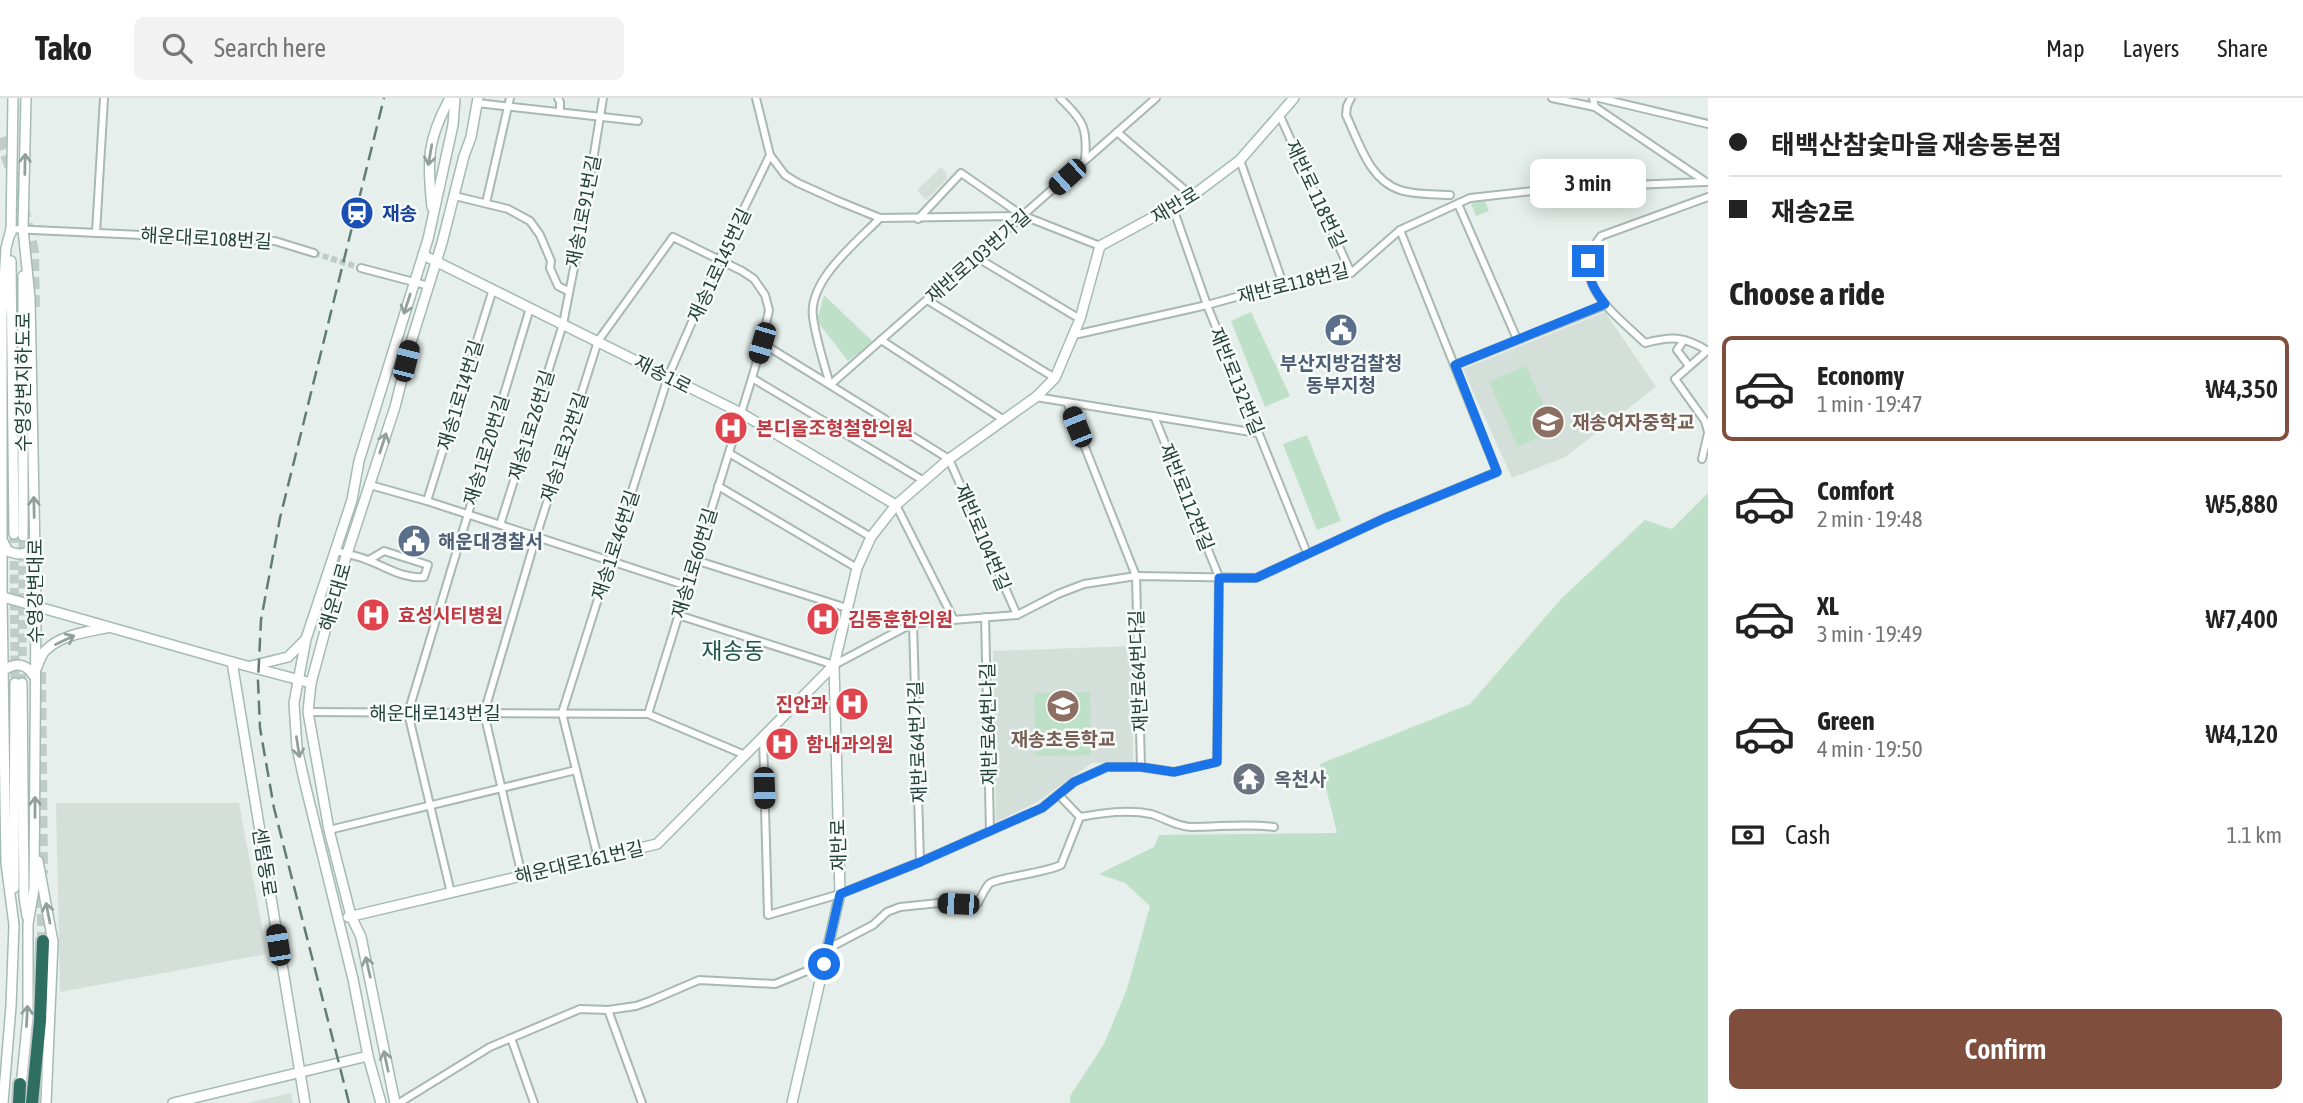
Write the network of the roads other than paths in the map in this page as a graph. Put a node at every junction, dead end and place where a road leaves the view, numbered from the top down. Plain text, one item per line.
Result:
1 (13, 98) edge
2 (26, 98) edge
3 (104, 98) edge
4 (453, 98) edge
5 (509, 98) edge
6 (558, 98) edge
7 (603, 98) edge
8 (756, 98) edge
9 (1060, 98) edge
10 (1156, 98) edge
11 (1294, 98) edge
12 (1351, 98) edge
13 (1552, 98) edge
14 (1593, 98) edge
15 (1599, 98) edge
16 (478, 101) edge
17 (508, 106) junction
18 (1595, 107) junction
19 (560, 112) junction
20 (1280, 116) junction
21 (601, 117) junction
22 (638, 121) dead end
23 (1708, 124) edge
24 (1117, 132) junction
25 (771, 155) junction
26 (1085, 160) junction
27 (1240, 160) junction
28 (1706, 182) edge
29 (1450, 195) dead end
30 (455, 196) junction
31 (1192, 196) junction
32 (1708, 197) edge
33 (486, 203) junction
34 (1458, 204) junction
35 (1173, 208) junction
36 (433, 216) junction
37 (1024, 216) junction
38 (880, 218) junction
39 (918, 219) junction
40 (10, 229) junction
41 (23, 229) junction
42 (1400, 230) junction
43 (96, 233) junction
44 (1100, 246) junction
45 (314, 253) tunnel mouth
46 (423, 255) junction
47 (976, 257) junction
48 (436, 260) junction
49 (719, 260) junction
50 (361, 268) tunnel mouth
51 (1351, 273) junction
52 (414, 282) junction
53 (1283, 284) junction
54 (429, 286) junction
55 (493, 289) junction
56 (568, 291) junction
57 (927, 300) junction
58 (1605, 304) junction
59 (1207, 305) junction
60 (530, 307) junction
61 (1080, 319) junction
62 (563, 324) junction
63 (1074, 335) junction
64 (1517, 339) junction
65 (881, 340) junction
66 (1684, 340) junction
67 (598, 341) junction
68 (762, 343) junction
69 (1708, 351) edge
70 (1455, 365) junction
71 (1689, 366) junction
72 (668, 377) junction
73 (752, 378) junction
74 (1055, 378) junction
75 (830, 385) junction
76 (1036, 397) junction
77 (1067, 402) junction
78 (741, 413) junction
79 (1154, 416) junction
80 (1004, 420) junction
81 (1257, 433) junction
82 (1708, 433) edge
83 (729, 453) junction
84 (1702, 459) dead end
85 (949, 460) junction
86 (924, 481) junction
87 (370, 485) junction
88 (718, 485) junction
89 (426, 501) junction
90 (896, 505) junction
91 (466, 514) junction
92 (500, 525) junction
93 (536, 537) junction
94 (871, 537) junction
95 (2, 541) junction
96 (35, 546) junction
97 (336, 551) junction
98 (1307, 553) junction
99 (348, 555) junction
100 (369, 560) junction
101 (695, 560) junction
102 (609, 561) junction
103 (857, 568) junction
104 (1, 569) edge
105 (1136, 576) junction
106 (1219, 578) junction
107 (687, 586) junction
108 (1, 596) edge
109 (36, 606) junction
110 (847, 608) junction
111 (678, 615) junction
112 (1017, 615) junction
113 (985, 617) junction
114 (954, 620) junction
115 (913, 623) junction
116 (109, 627) junction
117 (306, 639) junction
118 (232, 663) junction
119 (834, 665) junction
120 (248, 667) junction
121 (3, 670) junction
122 (34, 674) junction
123 (297, 679) junction
124 (311, 683) junction
125 (308, 712) junction
126 (408, 713) junction
127 (484, 713) junction
128 (562, 713) junction
129 (648, 714) junction
130 (762, 737) junction
131 (745, 755) junction
132 (1141, 767) junction
133 (576, 770) junction
134 (502, 788) junction
135 (1059, 795) junction
136 (430, 806) junction
137 (1080, 817) junction
138 (1274, 827) dead end
139 (329, 830) junction
140 (990, 831) junction
141 (34, 841) junction
142 (598, 858) junction
143 (920, 862) junction
144 (522, 876) junction
145 (451, 893) junction
146 (840, 894) junction
147 (351, 916) junction
148 (339, 919) junction
149 (28, 924) junction
150 (14, 925) junction
151 (43, 941) tunnel mouth
152 (829, 948) junction
153 (824, 964) junction
154 (608, 1010) junction
155 (511, 1038) junction
156 (368, 1056) junction
157 (300, 1074) junction
158 (20, 1084) joint
159 (3, 1103) edge
160 (20, 1103) edge
161 (32, 1103) edge
162 (46, 1103) edge
163 (173, 1103) edge
164 (305, 1103) edge
165 (381, 1103) edge
166 (397, 1103) edge
167 (534, 1103) edge
168 (642, 1103) edge
169 (792, 1103) edge

1 - 40 main road
41 -> 2 main road, 수영강변대로
3 - 43 street
4 - 36 main road, 해운대로
4 -> 36 main road
5 - 17 street
6 - 19 street
7 - 21 street, 재송1로91번길
8 - 25 street
9 - 26 street
10 - 24 street, 재반로103번가길
11 - 20 main road, 재반로
12 - 29 street
13 - 18 street
14 - 18 street
15 - 23 street
16 - 17 street
16 - 30 main road, 해운대로
17 - 19 street
17 - 33 street
18 - 28 street
19 - 21 street
20 - 27 main road, 재반로
20 - 51 street, 재반로 118번길
21 - 22 street
21 - 56 street, 재송1로91번길
24 - 26 street, 재반로103번가길
24 - 31 street
25 - 38 street
25 - 49 street, 재송1로145번길
26 - 37 street, 재반로103번가길
27 - 31 main road, 재반로
27 - 53 street
28 - 34 street, 재반로118번길
30 - 33 street
30 - 48 main road, 해운대로
31 - 35 main road, 재반로
32 - 58 street
33 - 56 street
34 - 42 street, 재반로118번길
34 - 64 street
35 - 44 main road, 재반로
35 - 59 street, 재반로132번길
36 - 46 main road, 해운대로
37 - 39 street
37 - 39 street
37 - 44 street
37 - 47 street, 재반로103번가길
38 - 39 street
38 - 75 street
40 - 41 street, 해운대로108번길
40 - 41 main road, 수영강변지하도로
40 - 95 main road, 수영강변대로
41 - 43 street, 해운대로108번길
96 -> 41 main road, 수영강변대로
42 - 51 street, 재반로118번길
42 - 70 street
43 - 45 street, 해운대로108번길
44 - 61 main road, 재반로
46 - 48 main road, 재송1로
46 - 52 main road, 해운대로
47 - 57 street, 재반로103번가길
47 - 61 street
48 - 54 main road, 해운대로
48 - 55 main road, 재송1로
49 - 67 street, 재송1로32번길
49 - 68 street, 재송1로60번길
49 - 72 street, 재송1로145번길
50 - 52 street
51 - 53 street, 재반로118번길
52 - 54 street
52 -> 97 main road, 해운대로
53 - 59 street, 재반로118번길
87 -> 54 main road, 해운대로
55 - 60 main road, 재송1로
55 - 89 street, 재송1로14번길
56 - 62 street, 재송1로91번길
57 - 65 street, 재반로103번가길
57 - 74 street
58 - 64 street
58 - 66 street
59 - 63 street, 재반로118번길
59 - 81 street, 재반로132번길
60 - 62 main road, 재송1로
60 - 91 street, 재송1로20번길
61 - 63 main road, 재반로
62 - 67 main road, 재송1로
62 - 92 street, 재송1로26번길
63 - 74 main road, 재반로
64 - 70 street
65 - 75 street, 재반로103번가길
65 - 80 street
66 - 69 street
66 - 71 street
67 - 72 main road, 재송1로
67 - 93 street, 재송1로32번길
68 - 73 street, 재송1로60번길
68 - 75 street
69 - 71 street
70 - 98 street
71 - 82 street
72 - 78 main road, 재송1로
72 - 102 street, 재송1로46번길
73 - 78 street, 재송1로60번길
73 - 86 street
74 - 76 main road, 재반로
75 - 85 street
76 - 77 street, 재반로112번길
76 - 80 main road, 재반로
77 - 79 street, 재반로112번길
77 - 105 street
78 - 83 street, 재송1로60번길
78 - 90 main road, 재송1로
79 - 81 street, 재반로112번길
79 - 106 street, 재반로112번길
80 - 85 main road, 재반로
81 - 98 street, 재반로132번길
82 - 84 street
83 - 88 street, 재송1로60번길
83 - 94 street
85 - 86 main road, 재반로
85 - 112 street, 재반로104번길
86 - 90 main road, 재반로
87 - 89 street
87 - 99 main road, 해운대로
88 - 101 street, 재송1로60번길
88 - 103 street
89 - 91 street
90 - 94 main road, 재반로
90 - 114 street
91 - 92 street
91 - 126 street, 재송1로20번길
92 - 93 street
93 - 102 street
93 - 127 street, 재송1로32번길
94 - 103 main road, 재반로
95 - 96 main road
95 - 104 main road, 수영강변대로
96 - 109 main road, 수영강변대로
97 - 99 street
97 - 117 main road, 해운대로
98 - 106 street
99 - 100 street
99 - 124 main road, 해운대로
100 - 100 street
101 - 107 street, 재송1로60번길
101 - 110 street
102 - 107 street
102 - 128 street, 재송1로46번길
103 - 110 main road, 재반로
104 - 108 main road, 수영강변대로
105 - 106 street
105 - 112 street
105 - 132 street, 재반로64번다길
106 - 132 street
107 - 111 street, 재송1로60번길
108 - 109 main road
108 - 121 main road, 수영강변대로
109 - 116 main road
109 - 122 main road, 수영강변대로
110 - 119 main road, 재반로
111 - 119 street
111 - 129 street, 재송1로60번길
112 - 113 street
113 - 114 street
113 - 140 street, 재반로64번나길
114 - 115 street
115 - 119 street
115 - 143 street, 재반로64번가길
116 - 118 main road
122 -> 116 main road
117 - 120 main road
117 - 123 main road, 해운대로
118 - 120 main road
118 - 157 main road, 센텀동로
119 - 130 main road, 해운대로161번길
119 - 146 main road, 재반로
120 - 123 main road
121 - 122 main road
121 - 150 main road, 수영강변대로
141 -> 122 main road, 수영강변대로
123 - 124 main road
123 -> 148 main road, 해운대로
124 - 125 main road, 해운대로
125 - 126 street, 해운대로143번길
125 - 139 main road, 해운대로
126 - 127 street, 해운대로143번길
126 - 136 street
127 - 128 street, 해운대로143번길
127 - 134 street
128 - 129 street, 해운대로143번길
128 - 133 street
129 - 131 street, 해운대로143번길
130 - 131 main road, 해운대로161번길
130 - 146 street
131 - 142 main road, 해운대로161번길
132 - 135 street
133 - 134 street
133 - 142 street
134 - 136 street
134 - 144 street
135 - 137 street
135 - 140 street
136 - 139 street
136 - 145 street
137 - 138 street
137 - 152 street
139 - 147 main road, 해운대로
140 - 143 street
141 - 149 main road, 수영강변대로
162 -> 141 main road
142 - 144 main road, 해운대로161번길
143 - 146 street
144 - 145 main road, 해운대로161번길
145 - 147 main road, 해운대로161번길
146 - 152 main road, 재반로
147 - 148 main road, 해운대로161번길
166 -> 147 main road, 해운대로
148 - 156 main road, 해운대로
149 - 150 main road
158 -> 149 main road, 수영강변대로
150 - 159 main road, 수영강변대로
151 - 161 highway
152 - 153 main road, 재반로
153 - 154 street
153 - 169 main road, 재반로
154 - 155 street
154 - 168 street
155 - 166 street
155 - 167 street
156 - 157 main road
156 - 165 main road, 해운대로
157 - 163 main road
157 - 164 main road, 센텀동로
158 - 160 highway

